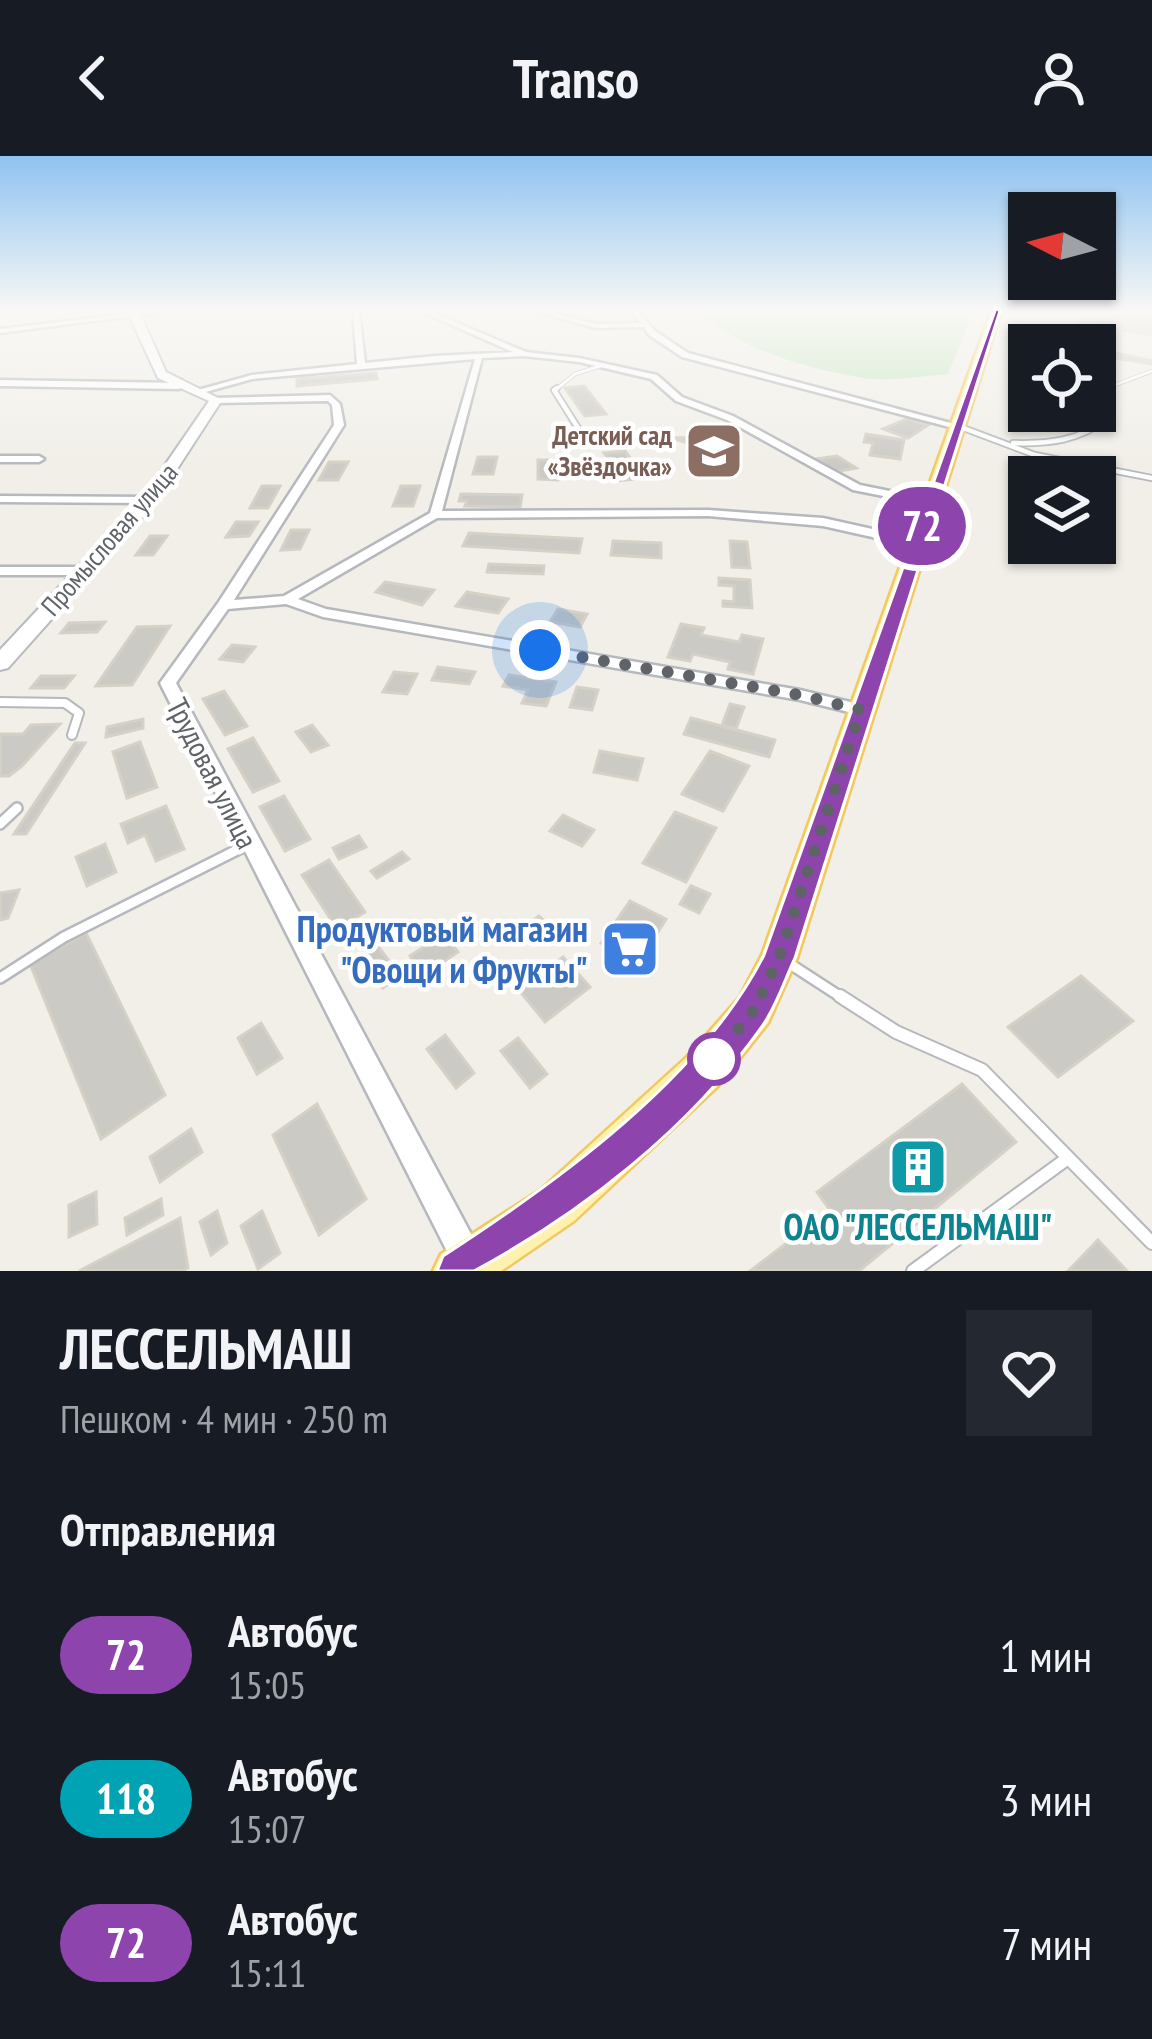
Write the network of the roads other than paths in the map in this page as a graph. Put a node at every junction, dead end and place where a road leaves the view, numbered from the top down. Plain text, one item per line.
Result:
1 (155, 363) edge
2 (400, 363) edge
3 (478, 363) edge
4 (589, 363) edge
5 (716, 363) edge
6 (978, 363) edge
7 (361, 365) joint
8 (603, 365) junction
9 (1152, 371) edge
10 (1116, 384) edge
11 (3, 385) edge
12 (179, 386) junction
13 (209, 395) junction
14 (957, 426) junction
15 (578, 428) dead end
16 (1084, 432) edge
17 (1006, 443) junction
18 (0, 459) edge
19 (39, 459) dead end
20 (1152, 478) edge
21 (0, 499) edge
22 (149, 500) junction
23 (929, 502) junction
24 (435, 515) junction
25 (917, 543) junction
26 (0, 571) edge
27 (85, 571) junction
28 (287, 600) junction
29 (224, 605) junction
30 (0, 663) edge
31 (0, 701) edge
32 (861, 710) junction
33 (72, 735) dead end
34 (17, 808) dead end
35 (0, 824) edge
36 (248, 844) junction
37 (779, 958) junction
38 (0, 978) edge
39 (1068, 1157) junction
40 (1152, 1243) edge
41 (464, 1267) edge
42 (913, 1271) edge

1 - 12 street
2 - 7 street
3 - 24 street
4 - 8 street
5 - 14 street
6 - 14 main road
7 - 13 street
8 - 15 lane
8 - 23 street
9 - 10 lane
11 - 12 street
12 - 13 street
13 - 22 street, Промысловая улица
13 - 29 street, Трудовая улица
14 - 17 lane
14 - 23 main road
16 - 17 lane
17 - 20 lane
18 - 19 street
21 - 22 street
22 - 27 street, Промысловая улица
23 - 25 main road
24 - 25 street
24 - 28 street
25 - 32 main road
26 - 27 street
27 - 30 street, Промысловая улица
28 - 29 street
28 - 32 street
29 - 36 street, Трудовая улица
31 - 33 lane
32 - 37 main road
34 - 35 lane
36 - 38 lane
36 - 41 street, Трудовая улица
37 - 39 lane
37 - 41 main road
39 - 40 lane
39 - 42 lane

